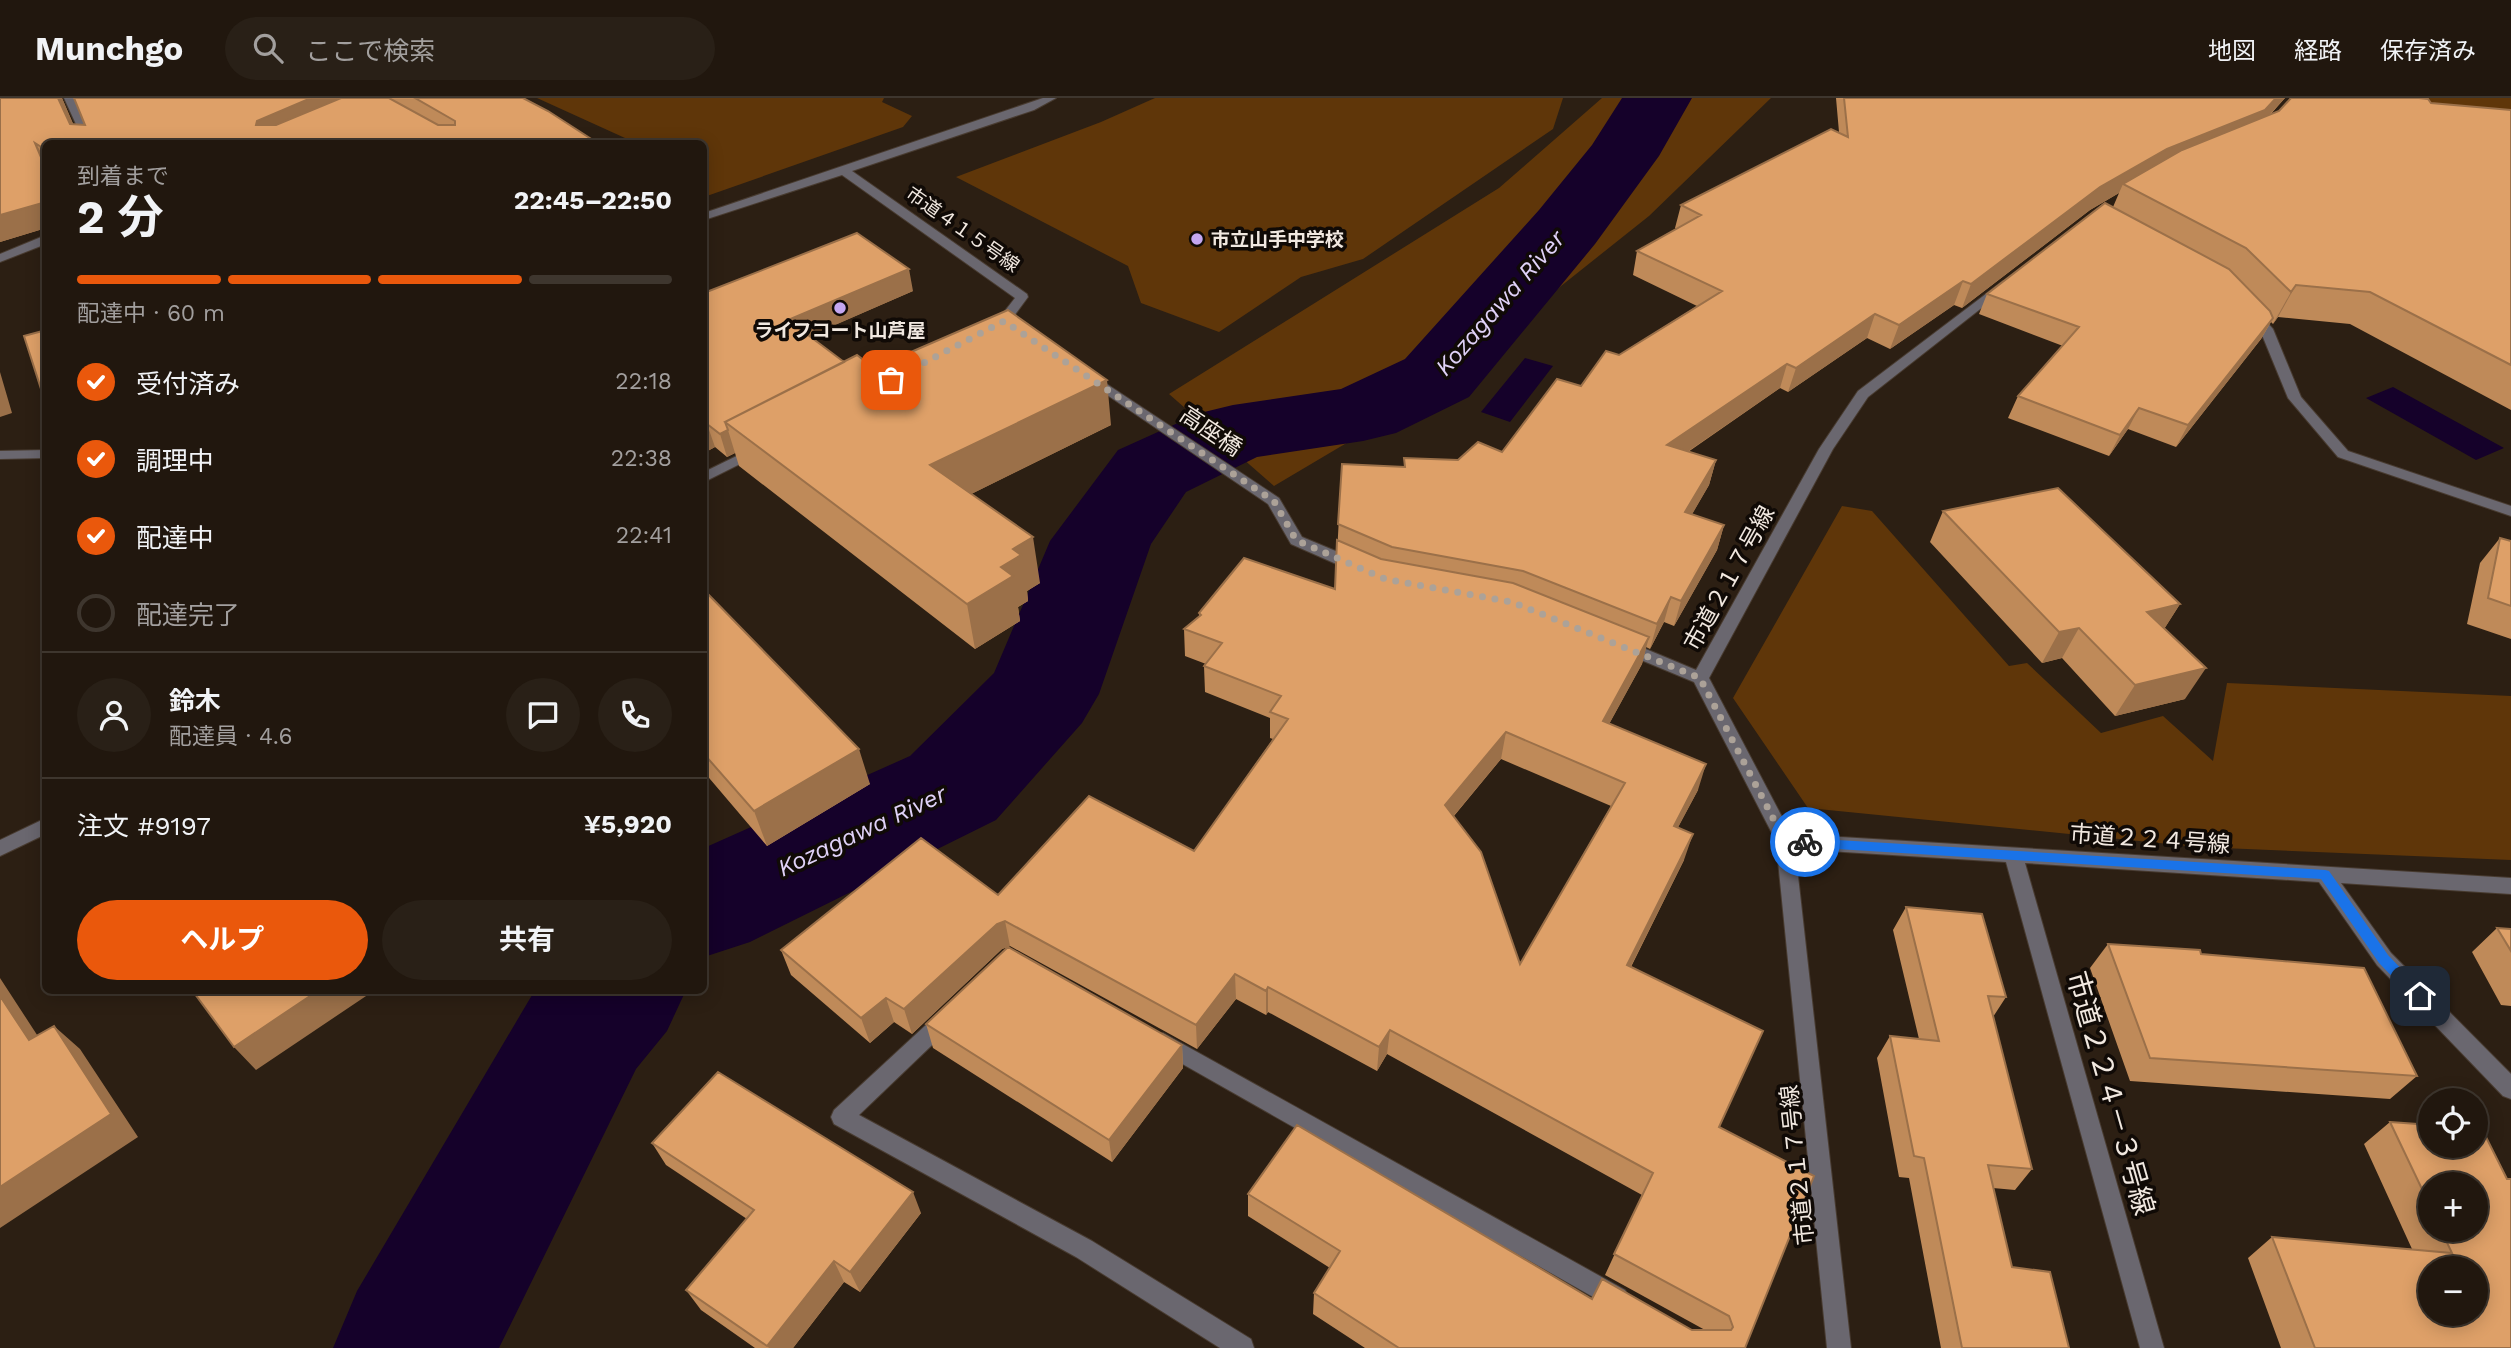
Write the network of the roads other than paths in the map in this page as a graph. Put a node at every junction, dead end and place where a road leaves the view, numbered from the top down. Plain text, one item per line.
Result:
1 (69, 98) edge
2 (1051, 98) edge
3 (90, 140) edge
4 (844, 171) junction
5 (707, 216) edge
6 (42, 241) edge
7 (0, 258) edge
8 (2019, 273) edge
9 (2241, 303) edge
10 (1026, 335) edge
11 (1080, 371) edge
12 (775, 441) edge
13 (42, 454) edge
14 (0, 455) edge
15 (707, 476) edge
16 (2511, 511) edge
17 (1372, 573) edge
18 (1612, 642) edge
19 (1700, 678) junction
20 (42, 827) edge
21 (1785, 841) junction
22 (0, 849) edge
23 (2013, 855) junction
24 (2325, 875) junction
25 (2511, 886) edge
26 (962, 1004) edge
27 (1146, 1032) edge
28 (2511, 1088) edge
29 (1633, 1307) edge
30 (1242, 1348) edge
31 (1839, 1348) edge
32 (2152, 1348) edge

1 - 3 street
2 - 4 street
4 - 5 street
4 - 10 street, 市道４１５号線
6 - 7 street
8 - 19 street, 市道２１７号線
9 - 16 street
11 - 17 street, 高座橋
12 - 15 street
13 - 14 street
18 - 19 street
19 - 21 street, 市道２１７号線
20 - 22 street
21 - 23 street, 市道２２４号線
21 - 31 street, 市道２１７号線
23 - 24 street, 市道２２４号線
23 - 32 street, 市道２２４－３号線
24 - 25 street, 市道２２４号線
24 - 28 street
26 - 30 street
27 - 29 street

